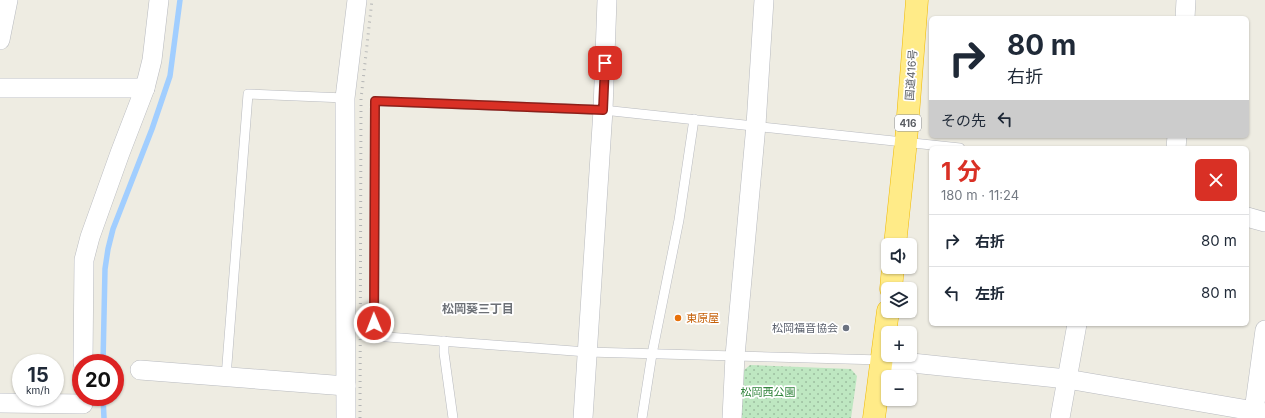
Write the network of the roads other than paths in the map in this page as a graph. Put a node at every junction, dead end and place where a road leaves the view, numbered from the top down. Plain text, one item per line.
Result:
1 (8, 0) edge
2 (159, 0) edge
3 (357, 0) edge
4 (607, 0) edge
5 (764, 0) edge
6 (917, 0) edge
7 (1186, 0) edge
8 (1185, 16) edge
9 (0, 40) edge
10 (0, 88) edge
11 (145, 88) junction
12 (345, 98) junction
13 (603, 110) junction
14 (694, 119) junction
15 (756, 125) junction
16 (906, 141) junction
17 (945, 146) edge
18 (1249, 218) edge
19 (1265, 222) edge
20 (896, 238) edge
21 (1077, 326) edge
22 (1265, 330) edge
23 (444, 341) junction
24 (587, 352) junction
25 (83, 354) edge
26 (652, 354) junction
27 (735, 356) junction
28 (881, 360) edge
29 (883, 362) edge
30 (902, 362) edge
31 (140, 370) dead end
32 (226, 377) junction
33 (1067, 379) junction
34 (346, 386) junction
35 (0, 403) edge
36 (72, 406) edge
37 (1259, 412) edge
38 (346, 418) edge
39 (453, 418) edge
40 (583, 418) edge
41 (642, 418) edge
42 (732, 418) edge
43 (874, 418) edge
44 (1060, 418) edge

1 - 9 street
2 - 11 street
3 - 12 street
4 - 13 street
5 - 15 street
6 - 16 highway, 国道416号 / 416
7 - 8 street
10 - 11 street
11 - 25 street
12 - 32 lane
12 - 34 street
13 - 14 lane
13 - 23 lane
13 - 24 street
14 - 15 lane
14 - 26 lane
15 - 16 lane
15 - 27 street
16 - 17 lane
16 - 20 highway, 国道416号 / 416
18 - 19 street
21 - 33 street
22 - 37 street
23 - 24 lane
23 - 39 lane
24 - 26 lane
24 - 40 street
26 - 27 lane
26 - 41 lane
27 - 28 lane
27 - 42 street
29 - 43 highway
30 - 33 street
31 - 32 street
32 - 34 street
33 - 37 street
33 - 44 street
34 - 38 street
35 - 36 street

